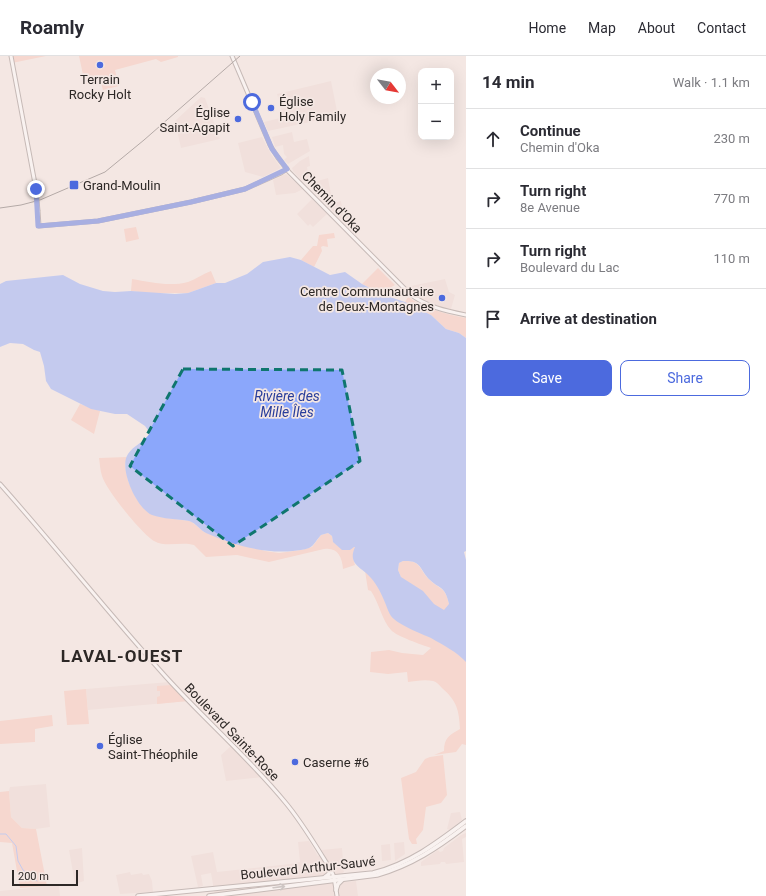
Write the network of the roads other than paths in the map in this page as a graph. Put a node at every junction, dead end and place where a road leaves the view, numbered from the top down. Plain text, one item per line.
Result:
1 (11, 56) edge
2 (232, 56) edge
3 (287, 169) junction
4 (466, 315) edge
5 (0, 484) edge
6 (466, 821) edge
7 (466, 826) edge
8 (330, 868) junction
9 (325, 877) junction
10 (334, 878) junction
11 (342, 880) junction
12 (336, 890) junction
13 (138, 896) edge
14 (209, 896) edge
15 (337, 896) edge

1 - 3 street, bridge
2 - 3 street, Chemin d'Oka
3 - 4 street, Chemin d'Oka
5 - 8 street, Boulevard Sainte-Rose
6 - 10 main road, Boulevard Arthur-Sauvé
7 - 11 main road, Boulevard Arthur-Sauvé
8 - 9 main road
8 - 10 street, Boulevard Sainte-Rose
9 - 10 main road, Boulevard Arthur-Sauvé
9 - 13 main road, Boulevard Arthur-Sauvé
10 - 11 main road, Boulevard Arthur-Sauvé
10 - 12 street, Boulevard Sainte-Rose
14 -> 10 main road, Boulevard Arthur-Sauvé
11 - 12 main road
12 - 15 street, Boulevard Sainte-Rose

